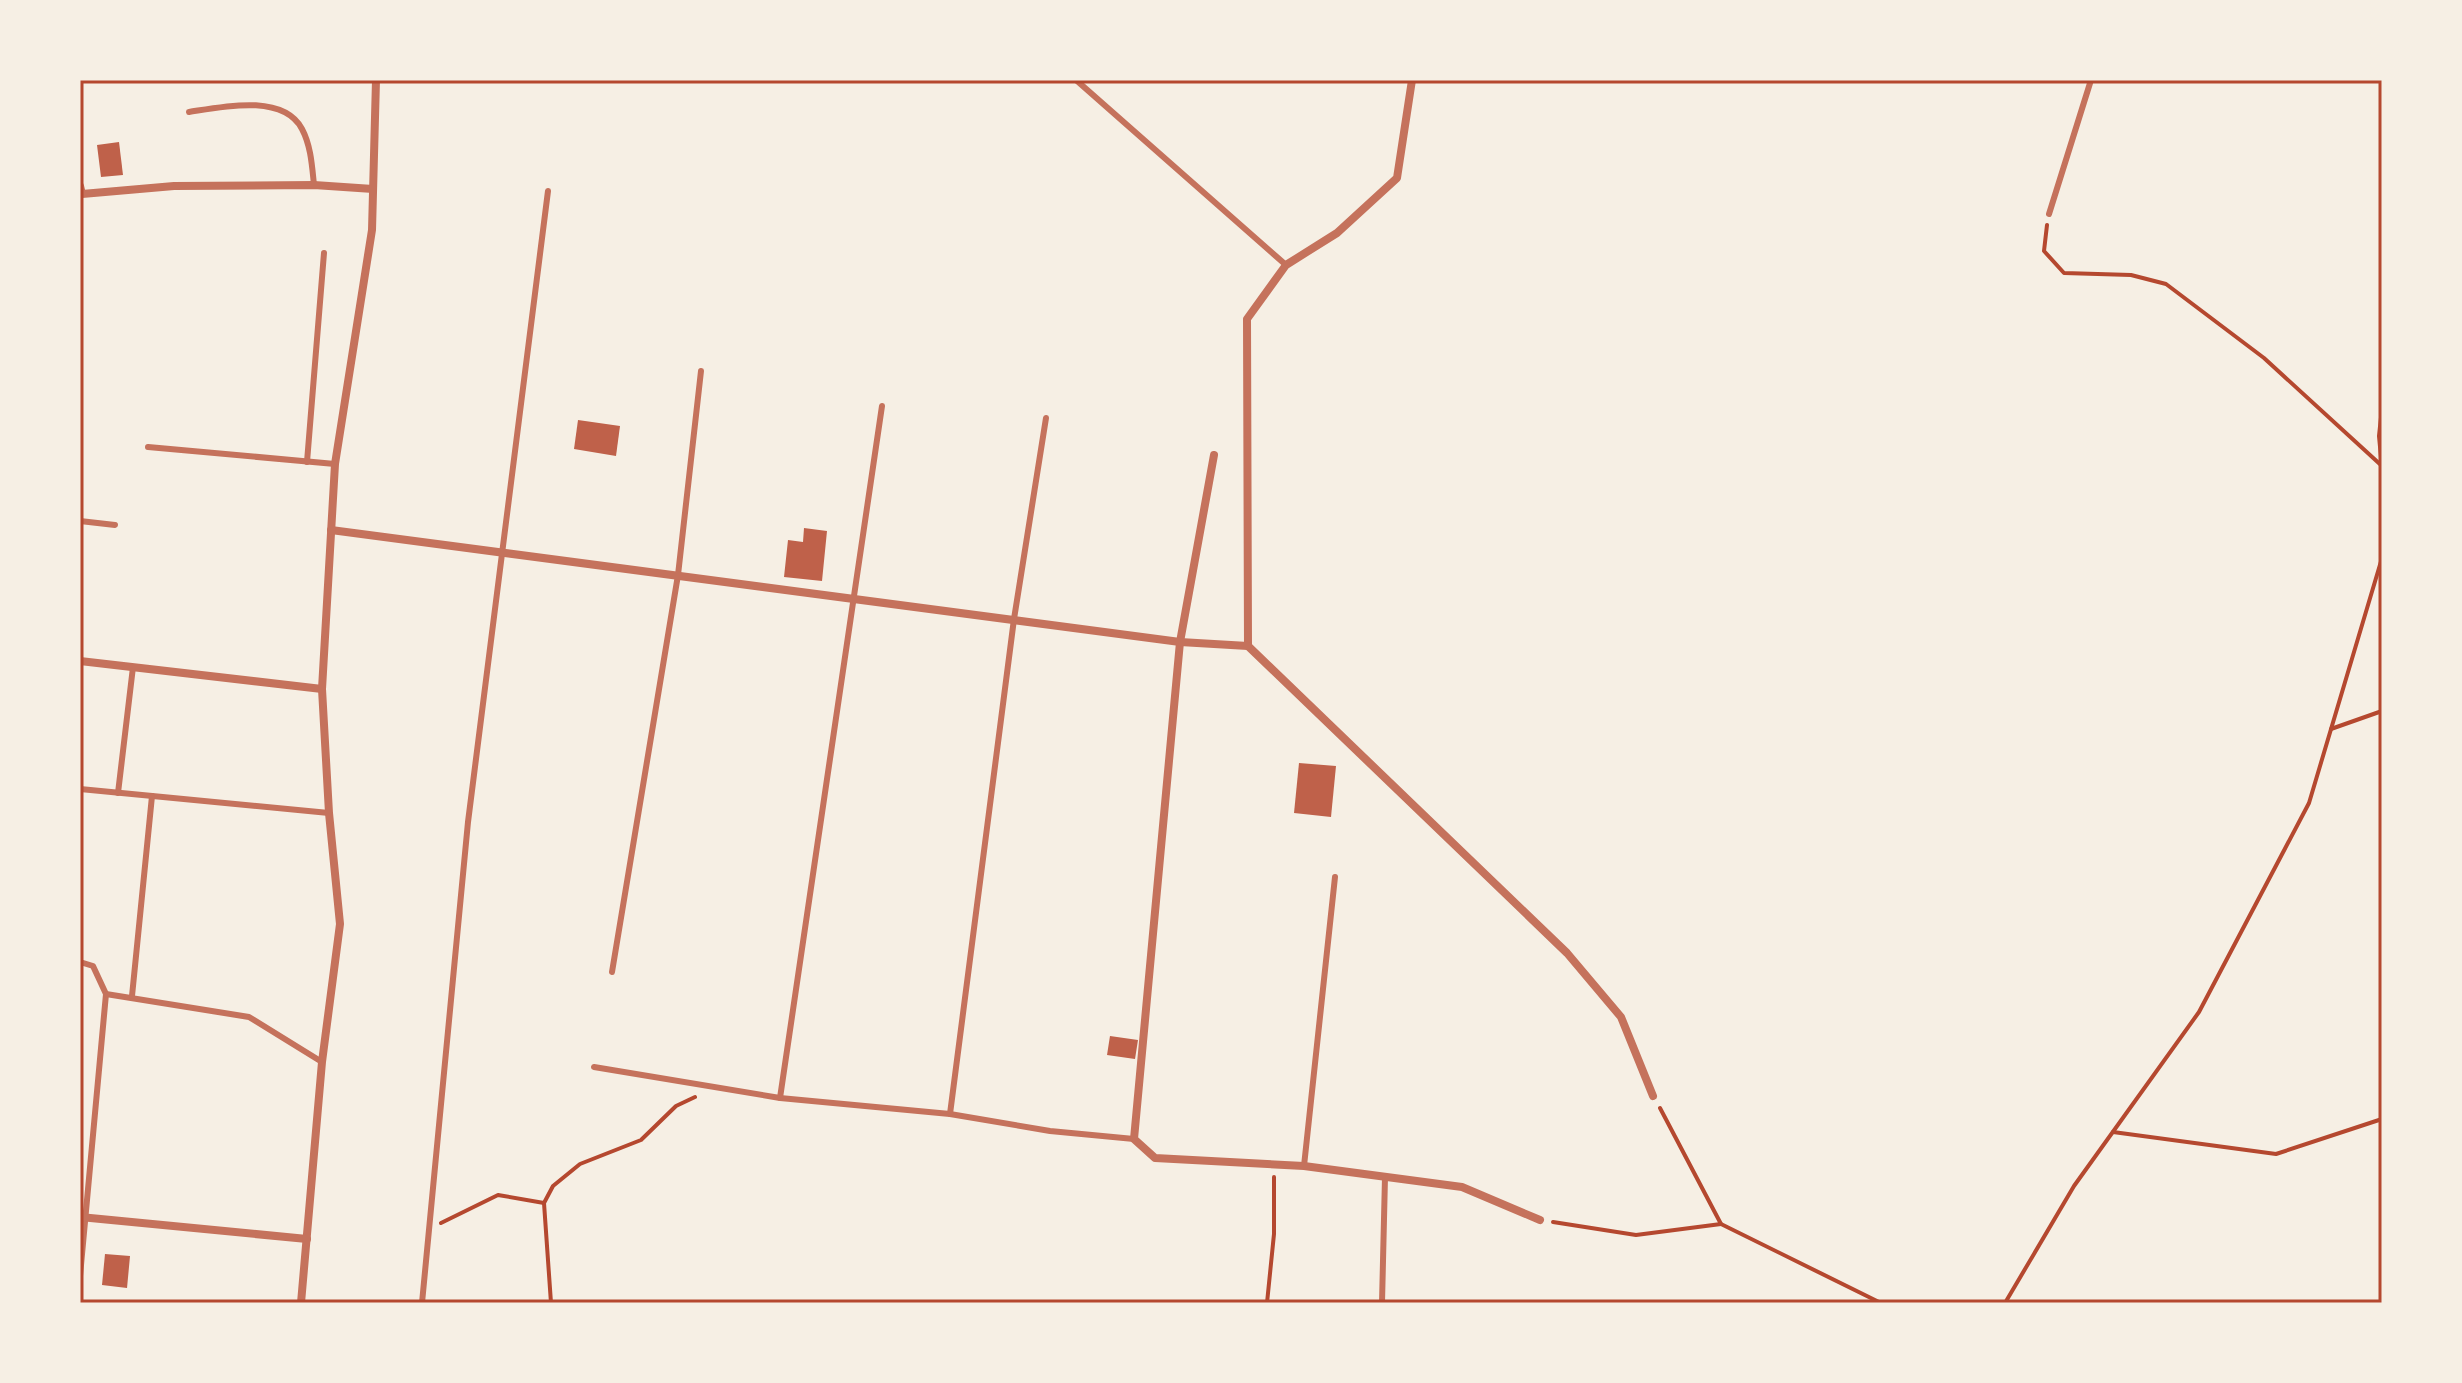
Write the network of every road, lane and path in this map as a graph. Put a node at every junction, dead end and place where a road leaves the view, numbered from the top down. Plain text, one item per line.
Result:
1 (376, 80) edge
2 (1076, 80) edge
3 (1412, 80) edge
4 (2091, 80) edge
5 (189, 112) dead end
6 (314, 185) junction
7 (80, 186) edge
8 (373, 189) junction
9 (548, 191) dead end
10 (2049, 214) joint
11 (324, 253) dead end
12 (1286, 265) junction
13 (701, 371) dead end
14 (882, 406) dead end
15 (2382, 408) edge
16 (1046, 418) dead end
17 (148, 447) dead end
18 (1214, 455) dead end
19 (307, 462) junction
20 (335, 464) junction
21 (2382, 467) edge
22 (80, 521) edge
23 (115, 525) dead end
24 (331, 530) junction
25 (504, 553) junction
26 (2382, 558) edge
27 (678, 575) junction
28 (853, 598) junction
29 (1014, 619) junction
30 (1180, 642) junction
31 (1248, 646) junction
32 (80, 661) edge
33 (133, 667) junction
34 (322, 689) junction
35 (2382, 711) edge
36 (2331, 729) junction
37 (80, 789) edge
38 (118, 793) junction
39 (152, 796) junction
40 (329, 813) junction
41 (1335, 877) dead end
42 (80, 962) edge
43 (612, 972) dead end
44 (106, 994) junction
45 (132, 996) junction
46 (322, 1062) junction
47 (594, 1067) dead end
48 (715, 1087) junction
49 (1653, 1096) joint
50 (780, 1098) junction
51 (950, 1114) junction
52 (2382, 1119) edge
53 (2113, 1132) junction
54 (1134, 1139) junction
55 (1274, 1166) junction
56 (1304, 1166) junction
57 (1385, 1177) junction
58 (544, 1203) junction
59 (82, 1217) edge
60 (1540, 1220) joint
61 (1721, 1224) junction
62 (429, 1229) junction
63 (307, 1239) junction
64 (80, 1276) edge
65 (301, 1303) edge
66 (422, 1303) edge
67 (551, 1303) edge
68 (1267, 1303) edge
69 (1382, 1303) edge
70 (1881, 1303) edge
71 (2005, 1303) edge

1 - 8 street
2 - 12 lane
3 - 12 street
4 - 10 lane
5 - 6 lane
6 - 7 street
6 - 8 street
8 - 20 street
9 - 25 lane
10 - 21 path
11 - 19 lane
12 - 31 street
13 - 27 lane
14 - 28 lane
15 - 21 path
16 - 29 lane
17 - 19 lane
18 - 30 street
19 - 20 lane
20 - 24 street
22 - 23 lane
24 - 25 street
24 - 34 street
25 - 27 street
25 - 62 lane
26 - 36 path
27 - 28 street
27 - 43 lane
28 - 29 street
28 - 50 lane
29 - 30 street
29 - 51 lane
30 - 31 street
30 - 54 street
31 - 49 street
32 - 33 street
33 - 34 street
33 - 38 lane
34 - 40 street
35 - 36 path
36 - 53 path
37 - 38 lane
38 - 39 lane
39 - 40 lane
39 - 45 lane
40 - 46 street
41 - 56 lane
42 - 44 lane
44 - 45 lane
44 - 59 lane
45 - 46 lane
46 - 63 street
47 - 48 lane
48 - 50 lane
48 - 58 path
49 - 61 path
50 - 51 lane
51 - 54 lane
52 - 53 path
53 - 71 path
54 - 55 street
55 - 56 street
55 - 68 path
56 - 57 street
57 - 60 street
57 - 69 lane
58 - 62 path
58 - 67 path
59 - 63 street
59 - 64 lane
60 - 61 path
61 - 70 path
62 - 66 lane
63 - 65 street

